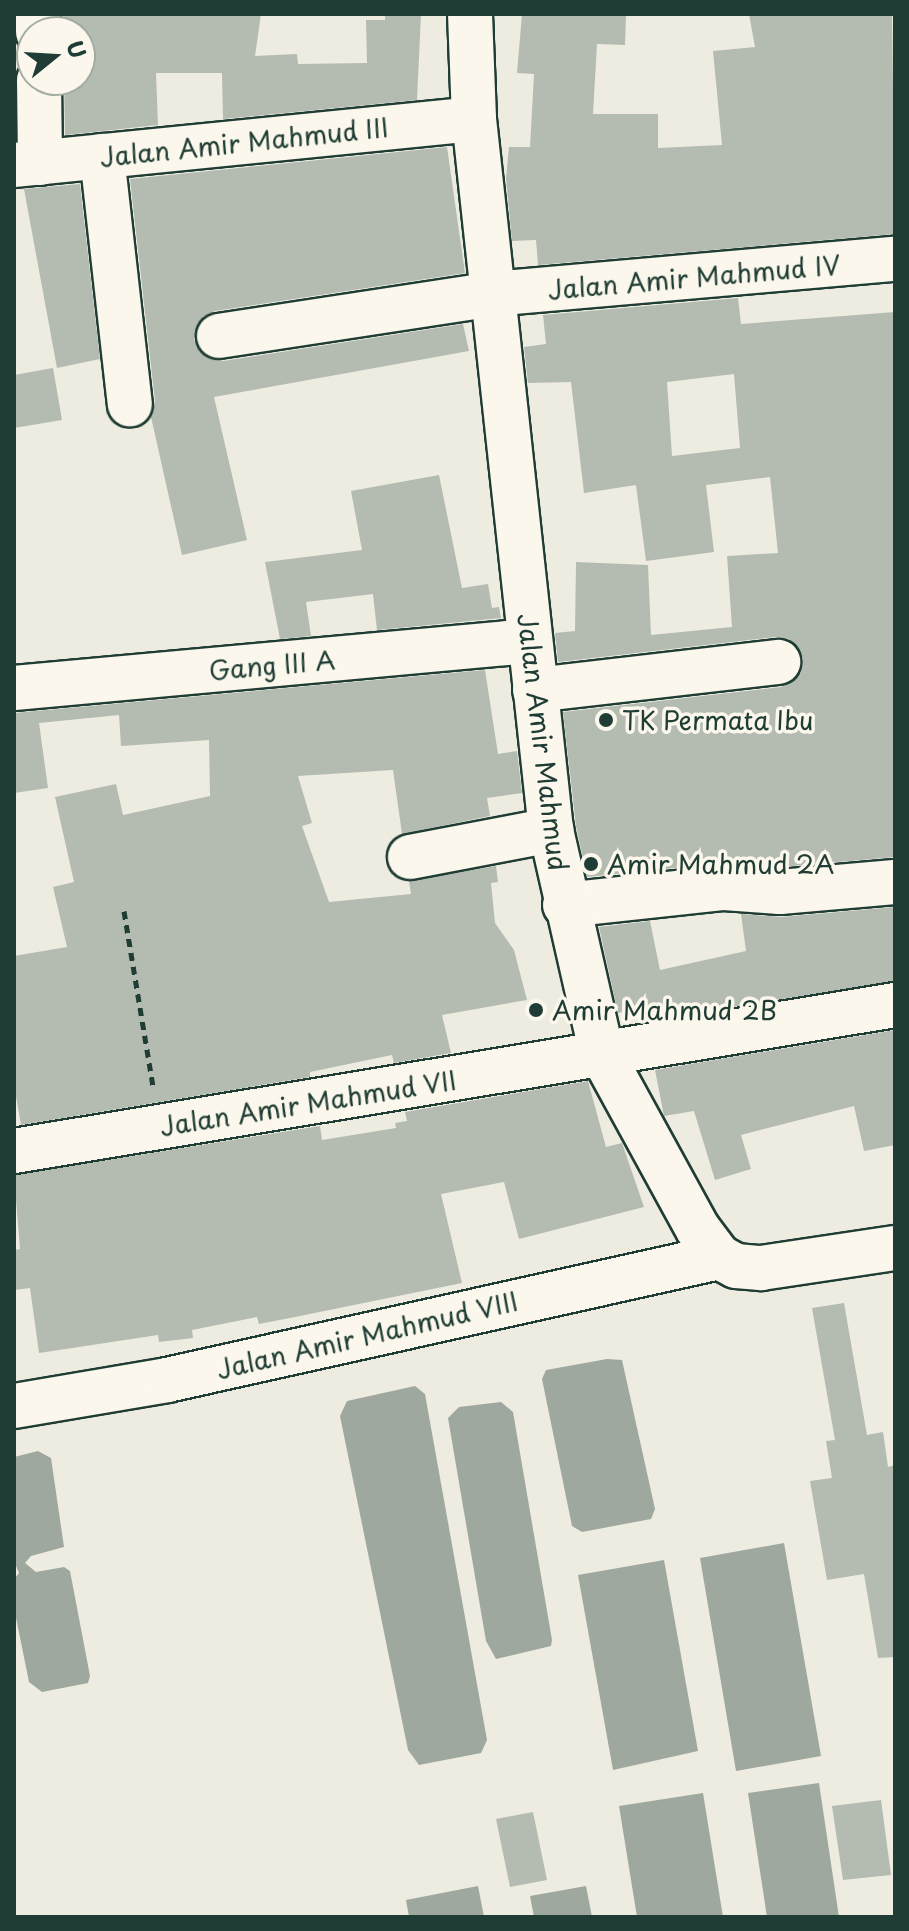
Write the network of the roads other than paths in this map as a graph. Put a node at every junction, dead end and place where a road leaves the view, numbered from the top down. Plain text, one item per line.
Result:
1 (470, 14) edge
2 (37, 96) edge
3 (474, 119) junction
4 (102, 156) junction
5 (27, 164) edge
6 (895, 259) edge
7 (492, 294) junction
8 (219, 336) dead end
9 (130, 404) dead end
10 (529, 641) junction
11 (778, 662) dead end
12 (14, 688) edge
13 (535, 690) junction
14 (551, 830) junction
15 (410, 857) dead end
16 (895, 882) edge
17 (565, 905) junction
18 (895, 1005) edge
19 (602, 1054) junction
20 (14, 1151) edge
21 (895, 1248) edge
22 (719, 1257) junction
23 (14, 1406) edge

1 - 3 street, Jalan Amir Mahmud
2 - 5 street
3 - 4 street, Jalan Amir Mahmud III
3 - 7 street, Jalan Amir Mahmud
4 - 5 street, Jalan Amir Mahmud III
4 - 9 street
6 - 7 street, Jalan Amir Mahmud IV
7 - 8 street, Jalan Amir Mahmud IV
7 - 10 street, Jalan Amir Mahmud
10 - 12 street, Gang III A
10 - 13 street, Jalan Amir Mahmud
11 - 13 street
13 - 14 street, Jalan Amir Mahmud
14 - 15 street
14 - 17 street, Jalan Amir Mahmud
16 - 17 street
17 - 19 street, Jalan Amir Mahmud
18 - 19 street, Jalan Amir Mahmud VII
19 - 20 street, Jalan Amir Mahmud VII
19 - 22 street, Jalan Amir Mahmud
21 - 22 street
22 - 23 street, Jalan Amir Mahmud VIII

